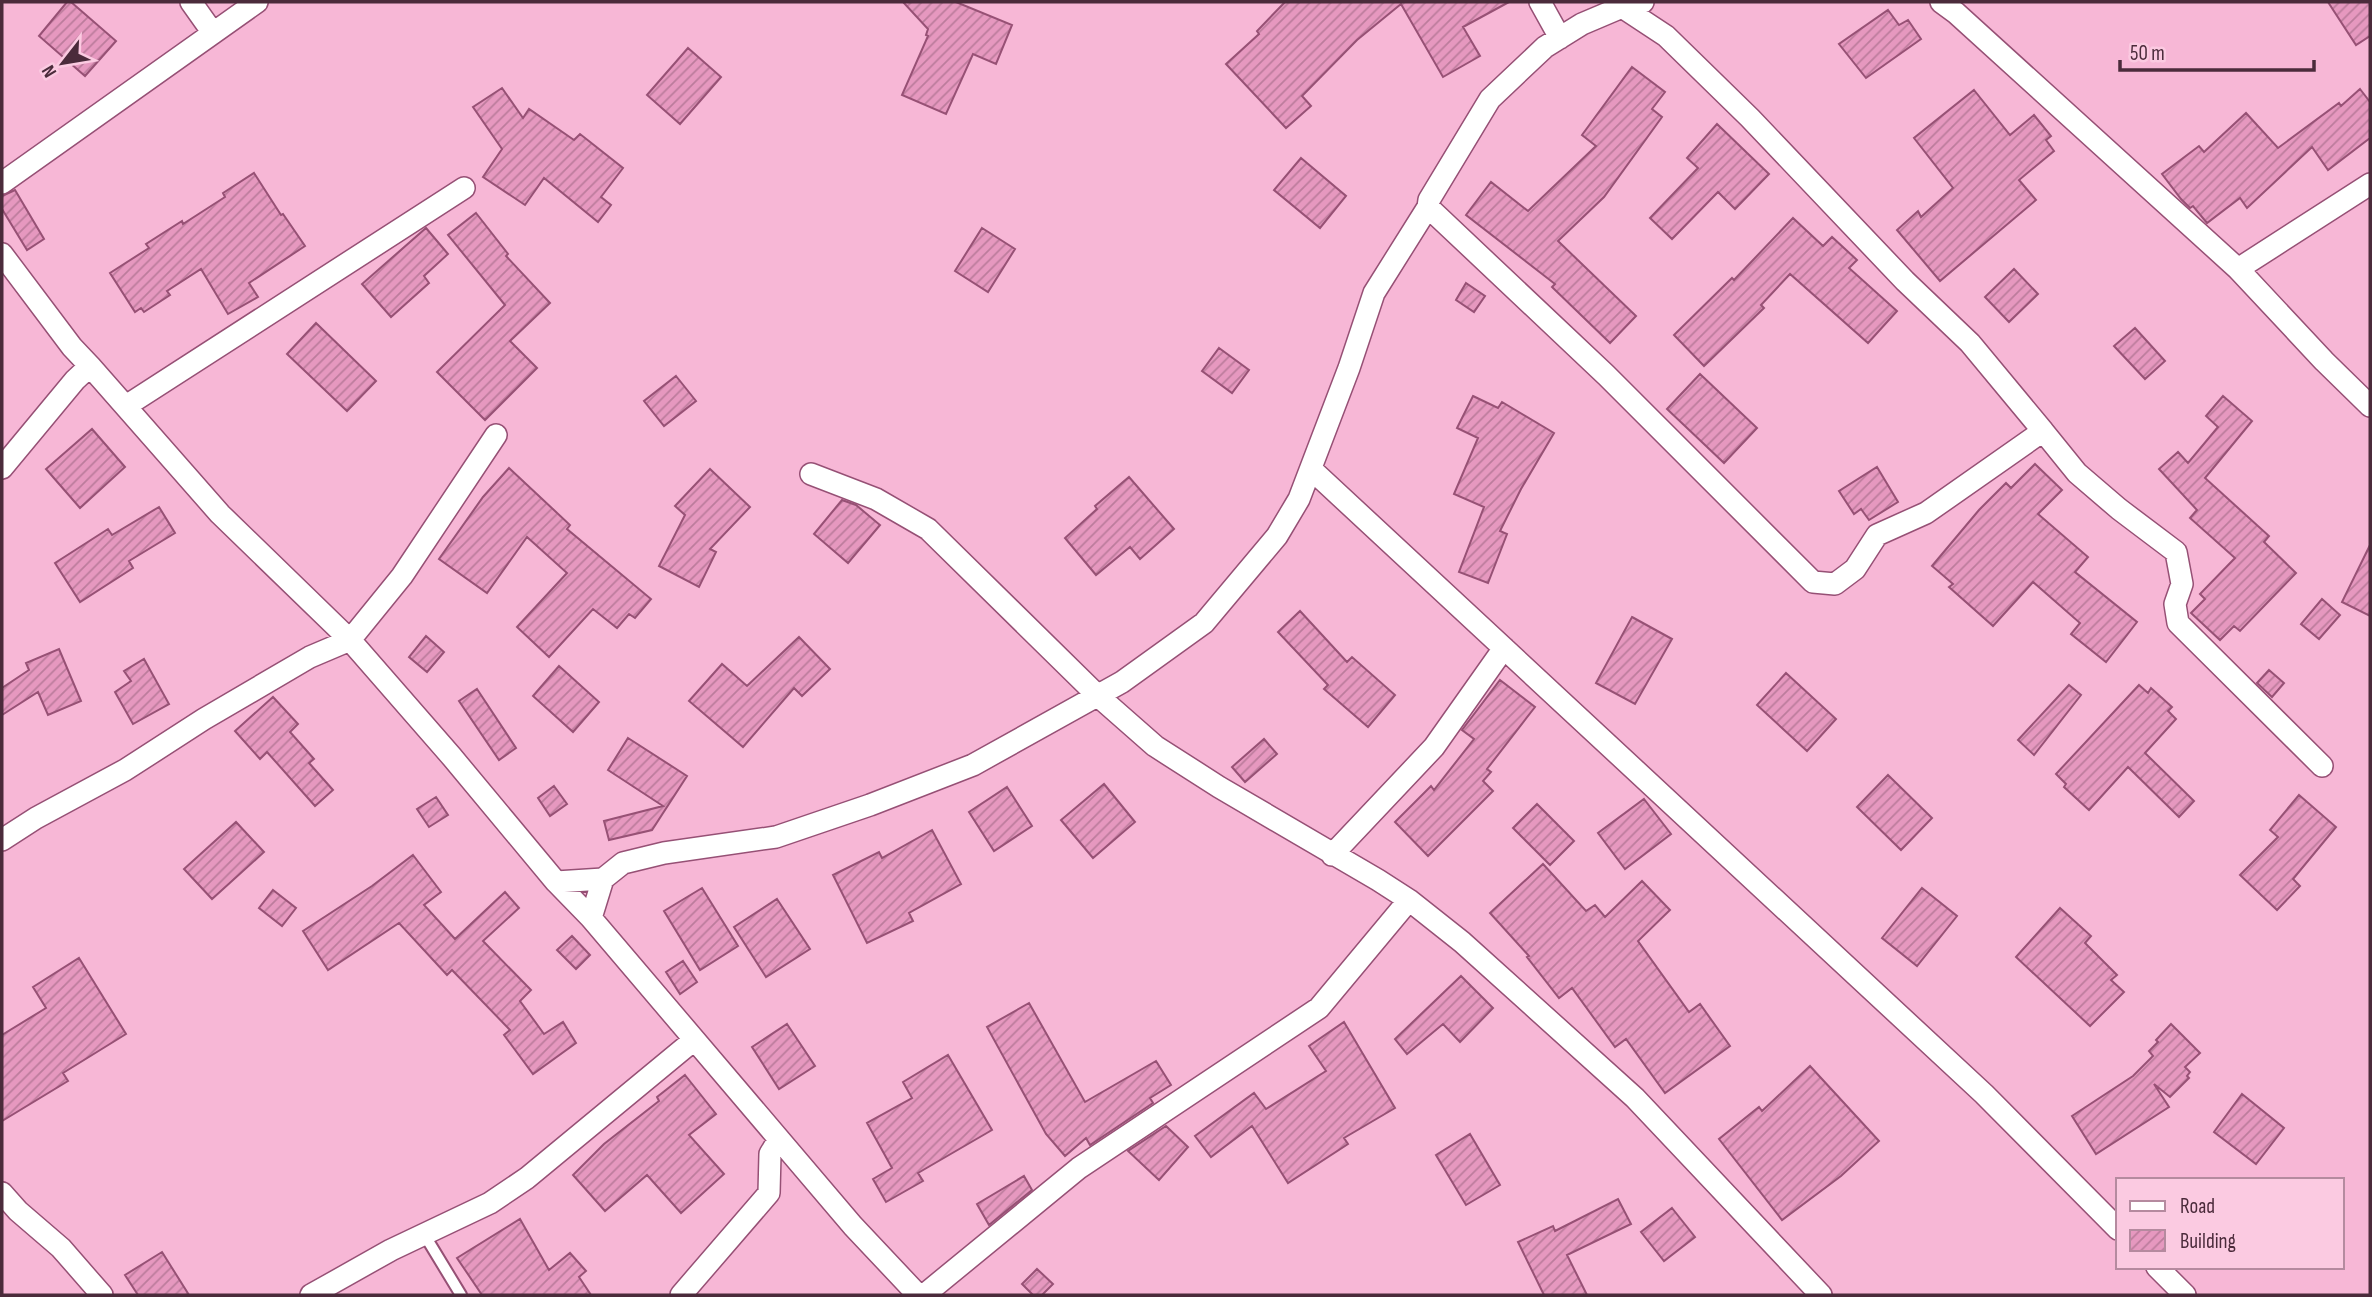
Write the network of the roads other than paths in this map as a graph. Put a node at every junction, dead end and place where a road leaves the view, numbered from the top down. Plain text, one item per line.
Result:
1 (191, 2) edge
2 (257, 2) edge
3 (1540, 2) edge
4 (1941, 2) edge
5 (1633, 4) edge
6 (213, 33) junction
7 (1560, 38) junction
8 (2, 183) edge
9 (2370, 184) edge
10 (464, 188) dead end
11 (1427, 207) junction
12 (2, 254) edge
13 (2238, 269) junction
14 (90, 366) junction
15 (2370, 405) edge
16 (126, 406) junction
17 (2043, 432) junction
18 (496, 435) dead end
19 (2, 468) edge
20 (1311, 469) junction
21 (811, 474) dead end
22 (350, 640) junction
23 (1504, 648) junction
24 (1097, 695) junction
25 (2322, 766) dead end
26 (2, 840) edge
27 (1332, 855) junction
28 (603, 879) junction
29 (556, 882) junction
30 (1409, 900) junction
31 (590, 918) junction
32 (694, 1040) junction
33 (779, 1139) junction
34 (2, 1193) edge
35 (2116, 1227) edge
36 (424, 1234) junction
37 (2159, 1269) edge
38 (102, 1295) edge
39 (311, 1295) edge
40 (461, 1295) edge
41 (681, 1295) edge
42 (918, 1295) edge
43 (924, 1295) edge
44 (1821, 1295) edge
45 (2185, 1295) edge

1 - 6 street
2 - 6 street
3 - 7 street
4 - 13 street
5 - 7 street
5 - 17 street
6 - 8 street
7 - 11 street
9 - 13 street
10 - 16 street
11 - 17 street
11 - 20 street
12 - 14 street
13 - 15 street
14 - 16 street
14 - 19 street
16 - 22 street
17 - 25 street
18 - 22 street
20 - 23 street
20 - 24 street
21 - 24 street
22 - 26 street
22 - 29 street
23 - 27 street
23 - 35 street
24 - 27 street
24 - 28 street
27 - 30 street
28 - 29 street
28 - 31 street
29 - 31 street
30 - 43 street
30 - 44 street
31 - 32 street
32 - 33 street
32 - 36 street
33 - 41 street
33 - 42 street
34 - 38 street
36 - 39 street
36 - 40 lane
37 - 45 street

